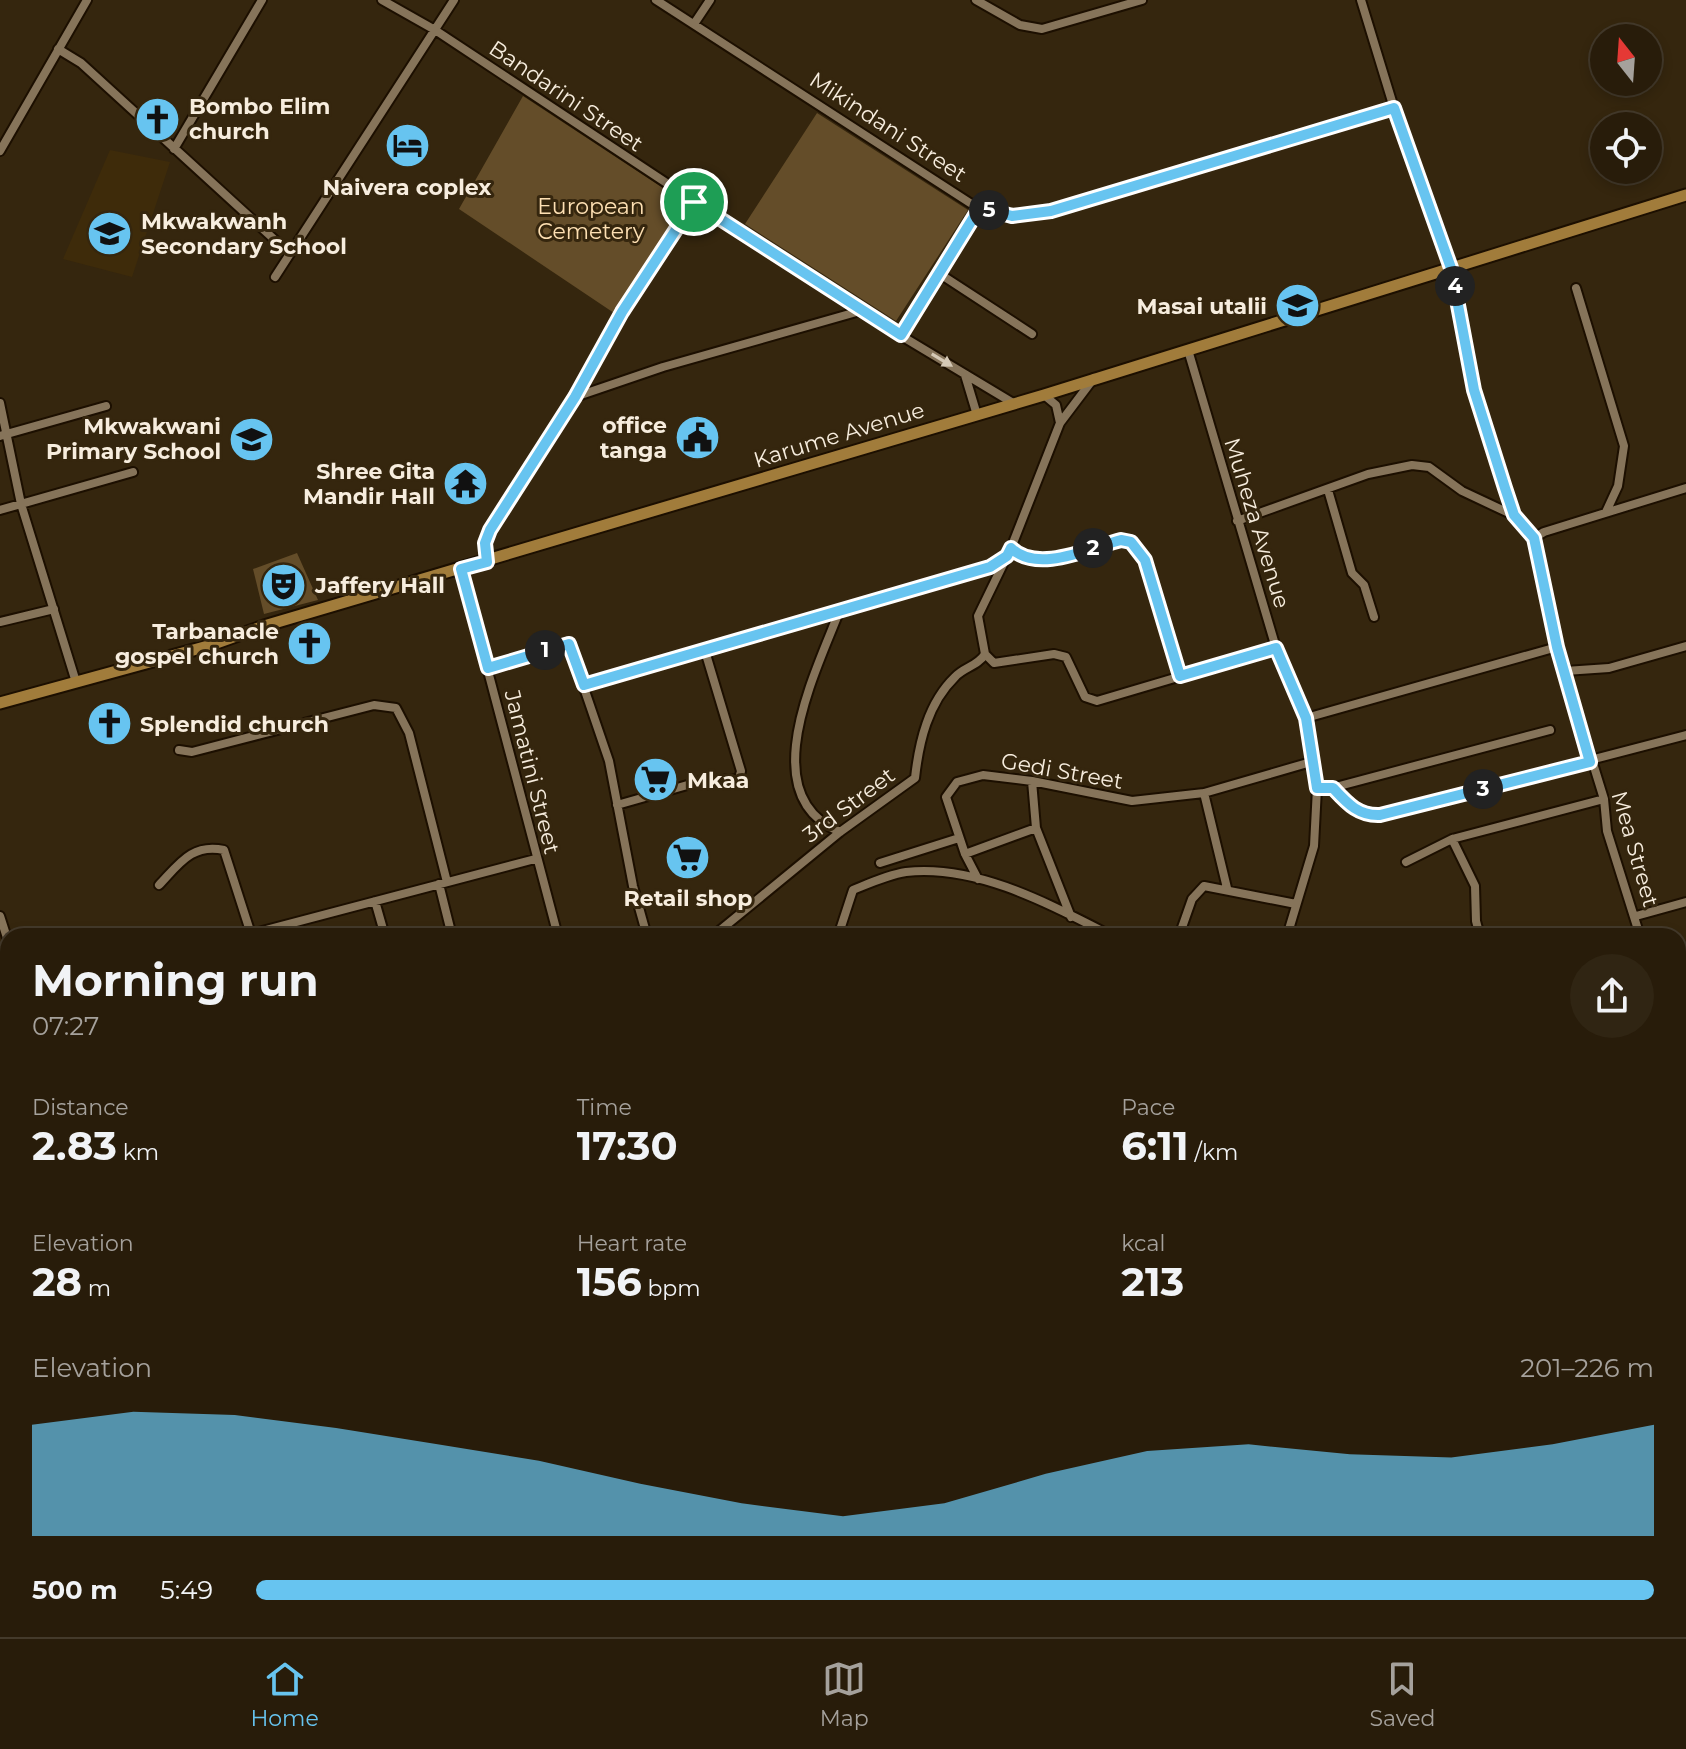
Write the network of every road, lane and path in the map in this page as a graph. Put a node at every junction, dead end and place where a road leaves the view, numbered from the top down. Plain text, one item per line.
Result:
1 (87, 0) edge
2 (262, 0) edge
3 (382, 0) edge
4 (454, 0) edge
5 (656, 0) edge
6 (710, 0) edge
7 (976, 0) edge
8 (1142, 0) edge
9 (1361, 0) edge
10 (694, 24) junction
11 (435, 30) junction
12 (58, 49) junction
13 (1394, 108) junction
14 (1, 149) edge
15 (174, 149) junction
16 (1686, 195) edge
17 (694, 202) junction
18 (980, 207) junction
19 (288, 252) junction
20 (1451, 268) junction
21 (940, 274) junction
22 (275, 277) dead end
23 (1576, 288) dead end
24 (860, 311) junction
25 (1032, 334) dead end
26 (901, 335) junction
27 (1188, 350) junction
28 (965, 375) junction
29 (1095, 378) junction
30 (1044, 395) junction
31 (575, 397) junction
32 (0, 403) edge
33 (1013, 403) junction
34 (106, 406) dead end
35 (977, 415) junction
36 (1060, 423) junction
37 (4, 435) edge
38 (133, 472) dead end
39 (1686, 488) edge
40 (1328, 490) junction
41 (21, 504) junction
42 (0, 510) edge
43 (1606, 512) junction
44 (1514, 515) junction
45 (1237, 521) junction
46 (1534, 538) junction
47 (1009, 552) junction
48 (487, 562) junction
49 (461, 569) junction
50 (54, 609) junction
51 (839, 612) junction
52 (1374, 617) dead end
53 (0, 622) edge
54 (1686, 646) edge
55 (1557, 647) junction
56 (1276, 648) junction
57 (705, 651) junction
58 (985, 654) junction
59 (488, 668) junction
60 (1565, 671) junction
61 (1180, 676) junction
62 (76, 682) junction
63 (584, 685) junction
64 (0, 703) edge
65 (1306, 718) junction
66 (1550, 730) dead end
67 (1686, 735) edge
68 (179, 750) dead end
69 (1311, 762) junction
70 (1590, 762) junction
71 (1032, 781) junction
72 (1317, 788) junction
73 (1333, 788) junction
74 (1204, 793) junction
75 (1604, 799) junction
76 (617, 805) junction
77 (1036, 828) junction
78 (840, 832) junction
79 (959, 838) junction
80 (1452, 839) junction
81 (965, 854) junction
82 (535, 859) junction
83 (1406, 862) dead end
84 (880, 863) dead end
85 (978, 879) junction
86 (443, 883) junction
87 (159, 885) dead end
88 (1227, 888) junction
89 (375, 901) junction
90 (1686, 902) edge
91 (1296, 904) junction
92 (1636, 916) junction
93 (1071, 917) junction
94 (245, 928) edge
95 (273, 928) edge
96 (383, 928) edge
97 (451, 928) edge
98 (556, 928) edge
99 (645, 928) edge
100 (723, 928) edge
101 (841, 928) edge
102 (1095, 928) edge
103 (1182, 928) edge
104 (1289, 928) edge
105 (1479, 928) edge
106 (1638, 928) edge

1 - 12 street
2 - 15 street
3 - 11 street, Bandarini Street
4 - 11 street
5 - 10 street, Mikindani Street
6 - 10 street
7 - 8 street
9 - 13 street, Mea Street
10 - 18 street, Mikindani Street
11 - 17 street, Bandarini Street
11 - 19 street
12 - 14 street
12 - 15 street
13 - 18 street, Mikindani Street
13 - 20 street, Mea Street
15 - 19 street
16 - 20 main road, Karume Avenue
17 - 24 street, Bandarini Street
17 - 31 street
18 - 21 street
19 - 22 street
20 - 27 main road, Karume Avenue
20 - 44 street, Mea Street
21 - 25 street
21 - 26 street
23 - 43 street
24 - 26 street, Bandarini Street
24 - 31 street
26 -> 28 street, Bandarini Street
27 - 29 main road, Karume Avenue
27 - 45 street, Muheza Avenue
28 - 33 street, Bandarini Street
28 - 35 street
29 - 30 main road, Karume Avenue
29 - 36 street
30 - 33 main road, Karume Avenue
30 - 36 street
31 - 48 street
32 - 37 street
33 - 35 main road, Karume Avenue
34 - 37 street
35 - 48 main road, Karume Avenue
36 - 47 street
37 - 41 street
38 - 41 street
39 - 43 street
40 - 44 street
40 - 45 street
40 - 52 street
41 - 42 street
41 - 50 street
43 - 46 street
44 - 46 street, Mea Street
45 - 56 street, Muheza Avenue
46 - 55 street, Mea Street
47 - 51 street
47 - 58 street
47 - 61 street
48 - 49 main road, Karume Avenue
49 - 59 street, Jamatini Street
49 - 62 main road, Karume Avenue
50 - 53 street
50 - 62 street
51 - 57 street
51 - 78 street
54 - 60 street
55 - 60 street, Mea Street
55 - 65 street
56 - 61 street
56 - 65 street, Muheza Avenue
57 - 63 street
57 - 76 street
58 - 61 street
58 - 78 street, 3rd Street
59 - 63 street
59 - 82 street, Jamatini Street
60 - 70 street, Mea Street
62 - 64 main road, Karume Avenue
63 - 76 street
65 - 69 street, Muheza Avenue
66 - 73 street
67 - 70 street
68 - 86 street
69 - 72 street, Muheza Avenue
69 - 74 street, Gedi Street
70 - 73 street
70 - 75 street, Mea Street
71 - 74 street, Gedi Street
71 - 77 street
71 - 79 street, Gedi Street
72 - 73 street
72 - 91 street, Muheza Avenue
74 - 88 street
75 - 80 street
75 - 92 street, Mea Street
76 - 99 street
77 - 81 street
77 - 93 street
78 - 100 street, 3rd Street
79 - 81 street, Gedi Street
79 - 84 street
80 - 83 street
80 - 105 street
81 - 85 street, Gedi Street
82 - 86 street
82 - 98 street, Jamatini Street
85 - 93 street
85 - 101 street
86 - 89 street
86 - 97 street
87 - 94 street
88 - 91 street
88 - 103 street
89 - 95 street
89 - 96 street
90 - 92 street
91 - 104 street, Muheza Avenue
92 - 106 street, Mea Street
93 - 102 street

